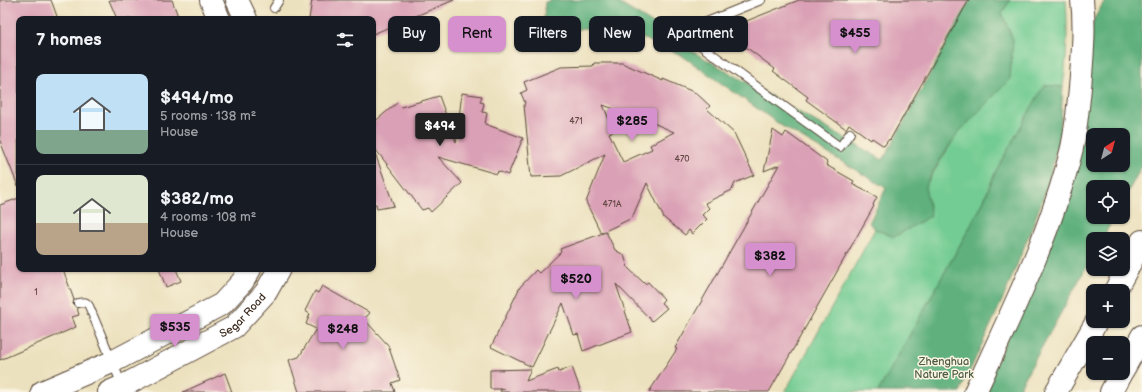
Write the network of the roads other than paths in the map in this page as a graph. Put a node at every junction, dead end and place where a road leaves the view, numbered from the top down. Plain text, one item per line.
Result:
1 (211, 0) edge
2 (237, 0) edge
3 (279, 0) edge
4 (762, 0) edge
5 (1082, 0) edge
6 (274, 8) dead end
7 (218, 16) edge
8 (245, 16) edge
9 (850, 133) dead end
10 (1142, 240) edge
11 (248, 272) edge
12 (277, 272) edge
13 (1119, 284) edge
14 (78, 303) dead end
15 (1093, 328) edge
16 (1142, 336) edge
17 (1130, 357) edge
18 (112, 362) junction
19 (1117, 380) edge
20 (116, 389) edge
21 (42, 392) edge
22 (975, 392) edge
23 (1056, 392) edge
24 (1111, 392) edge

1 - 7 main road
2 - 8 main road
3 - 6 lane
4 - 9 lane
5 - 22 main road
10 - 13 main road
11 - 18 main road, Segar Road
12 - 20 main road, Segar Road
14 - 18 lane
15 - 23 main road
16 - 17 main road
18 - 20 lane
18 - 21 main road, Segar Road
19 - 24 main road

